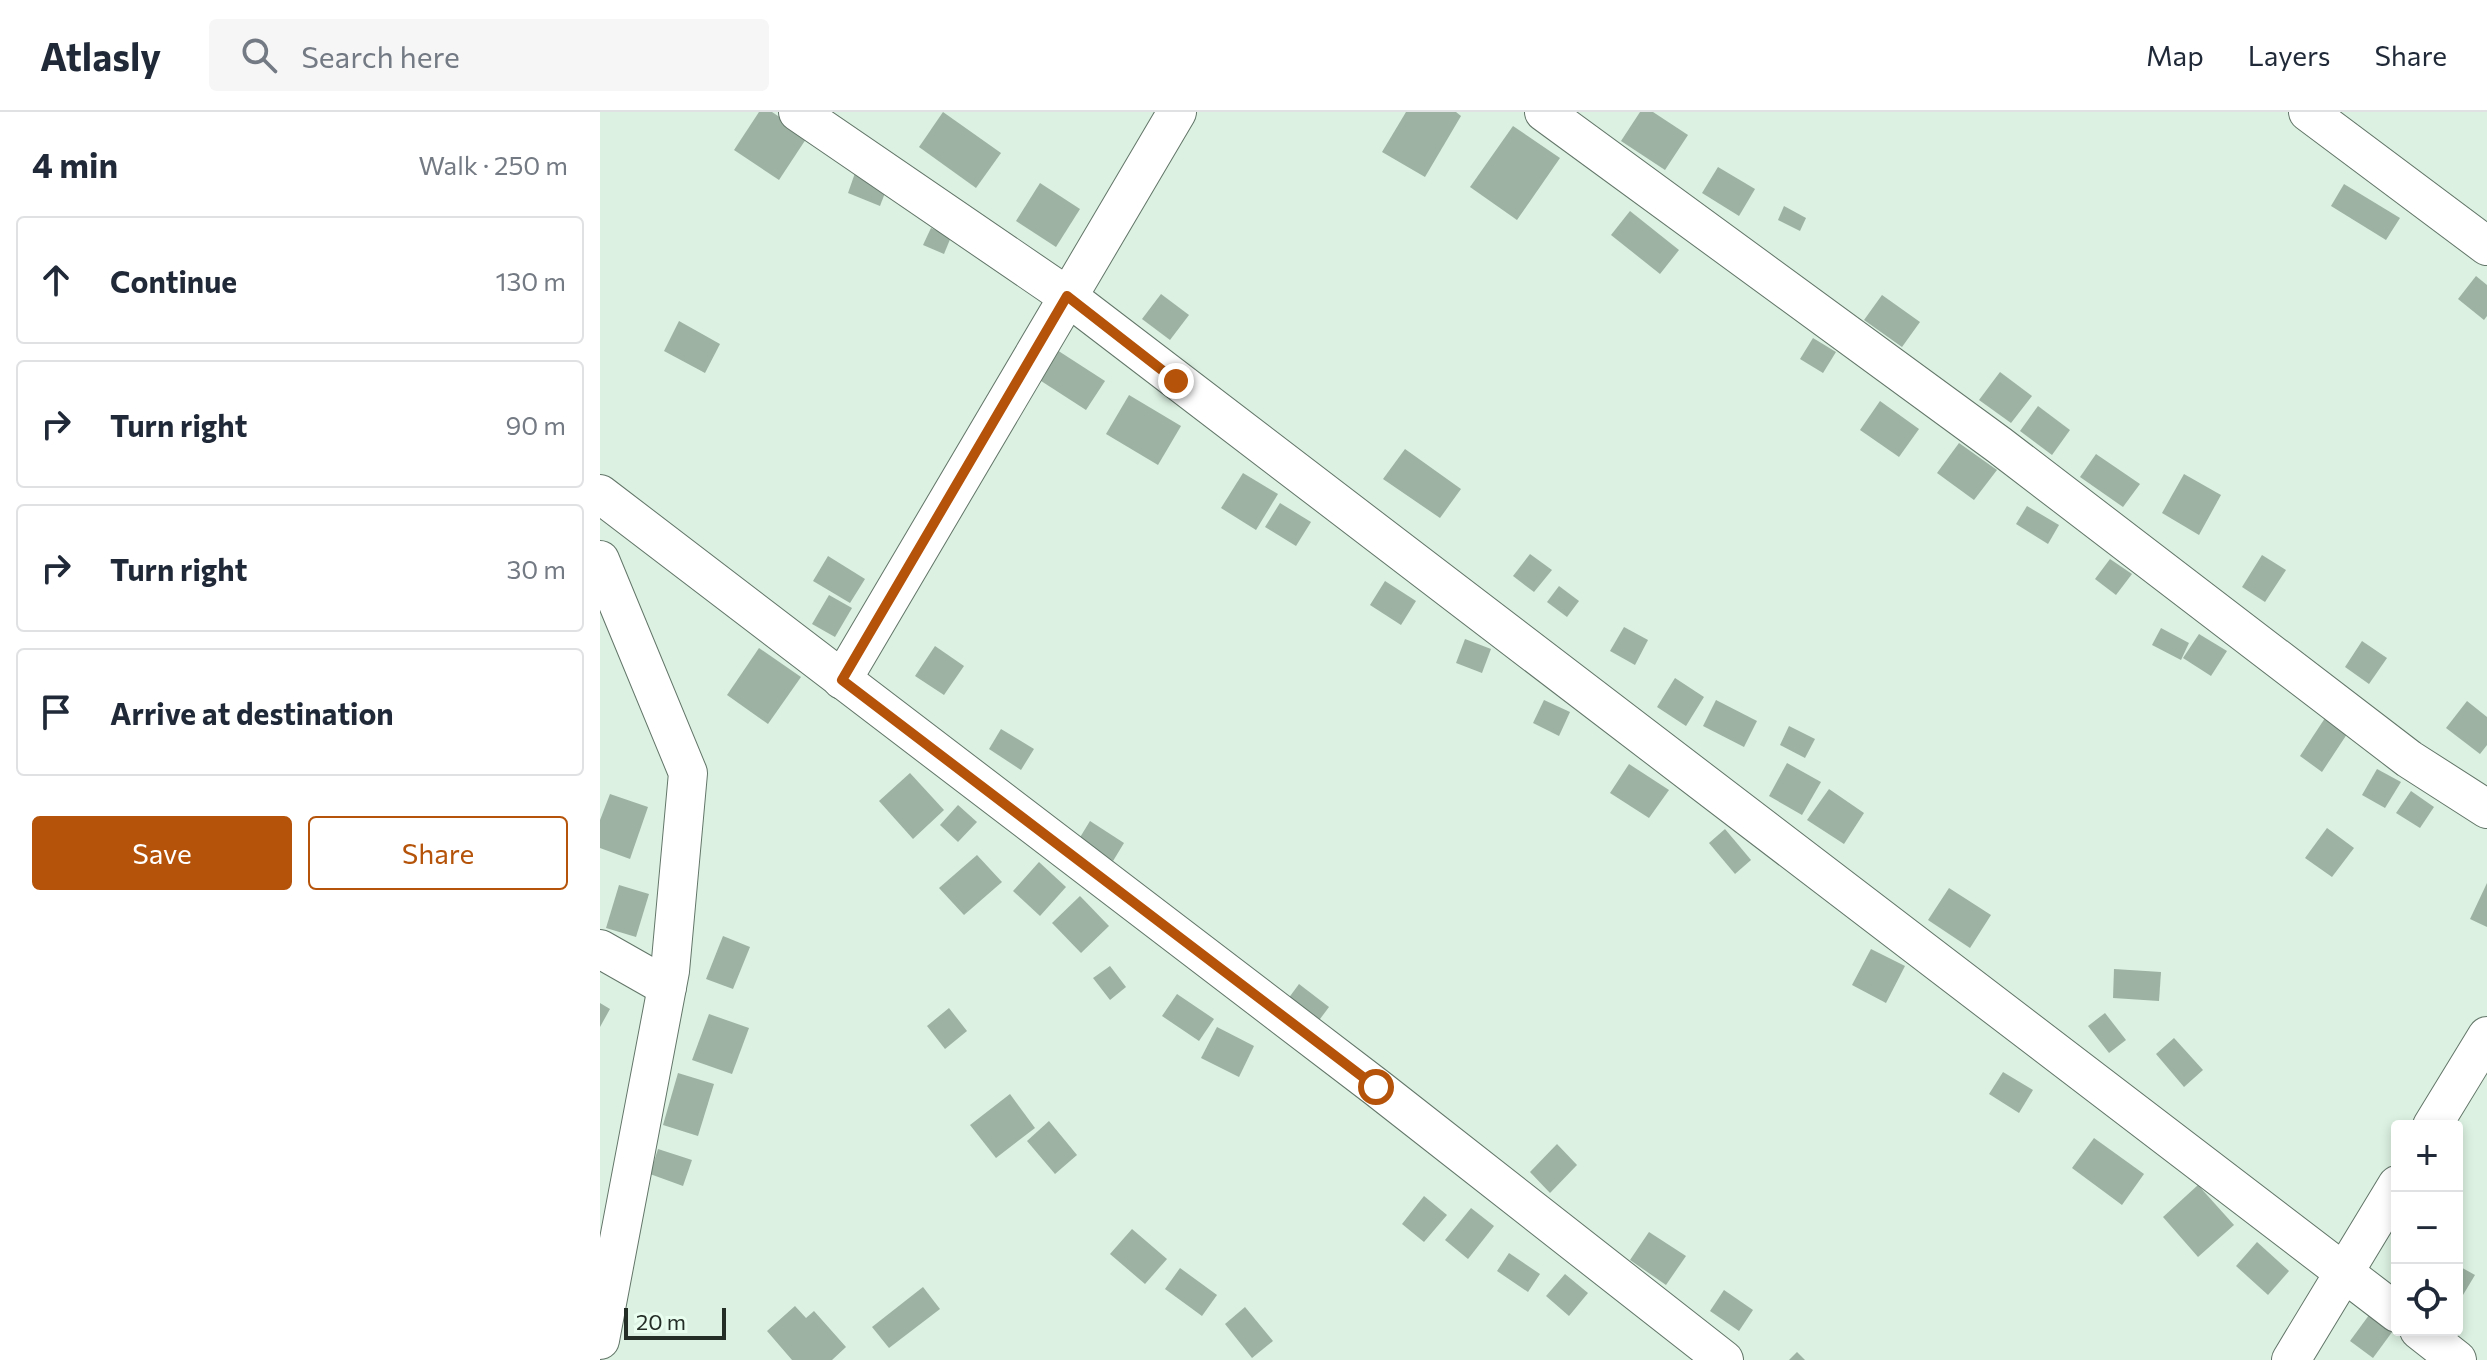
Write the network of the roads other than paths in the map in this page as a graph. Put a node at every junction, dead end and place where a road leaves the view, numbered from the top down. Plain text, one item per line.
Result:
1 (798, 112) edge
2 (1177, 112) edge
3 (1544, 112) edge
4 (2308, 112) edge
5 (2487, 246) edge
6 (1067, 296) junction
7 (600, 494) edge
8 (600, 560) edge
9 (842, 680) junction
10 (2487, 809) edge
11 (600, 949) edge
12 (667, 987) junction
13 (2487, 1036) edge
14 (2436, 1120) edge
15 (2393, 1192) edge
16 (2346, 1272) junction
17 (2391, 1308) edge
18 (2427, 1336) edge
19 (600, 1340) edge
20 (1724, 1360) edge
21 (2291, 1360) edge
22 (2457, 1360) edge

1 - 6 street
2 - 6 street
3 - 10 street
4 - 5 street
6 - 9 street
6 - 16 street
7 - 9 street
8 - 12 street
9 - 20 street
11 - 12 street
12 - 19 street
13 - 14 street
15 - 16 street
16 - 17 street
16 - 21 street
18 - 22 street

